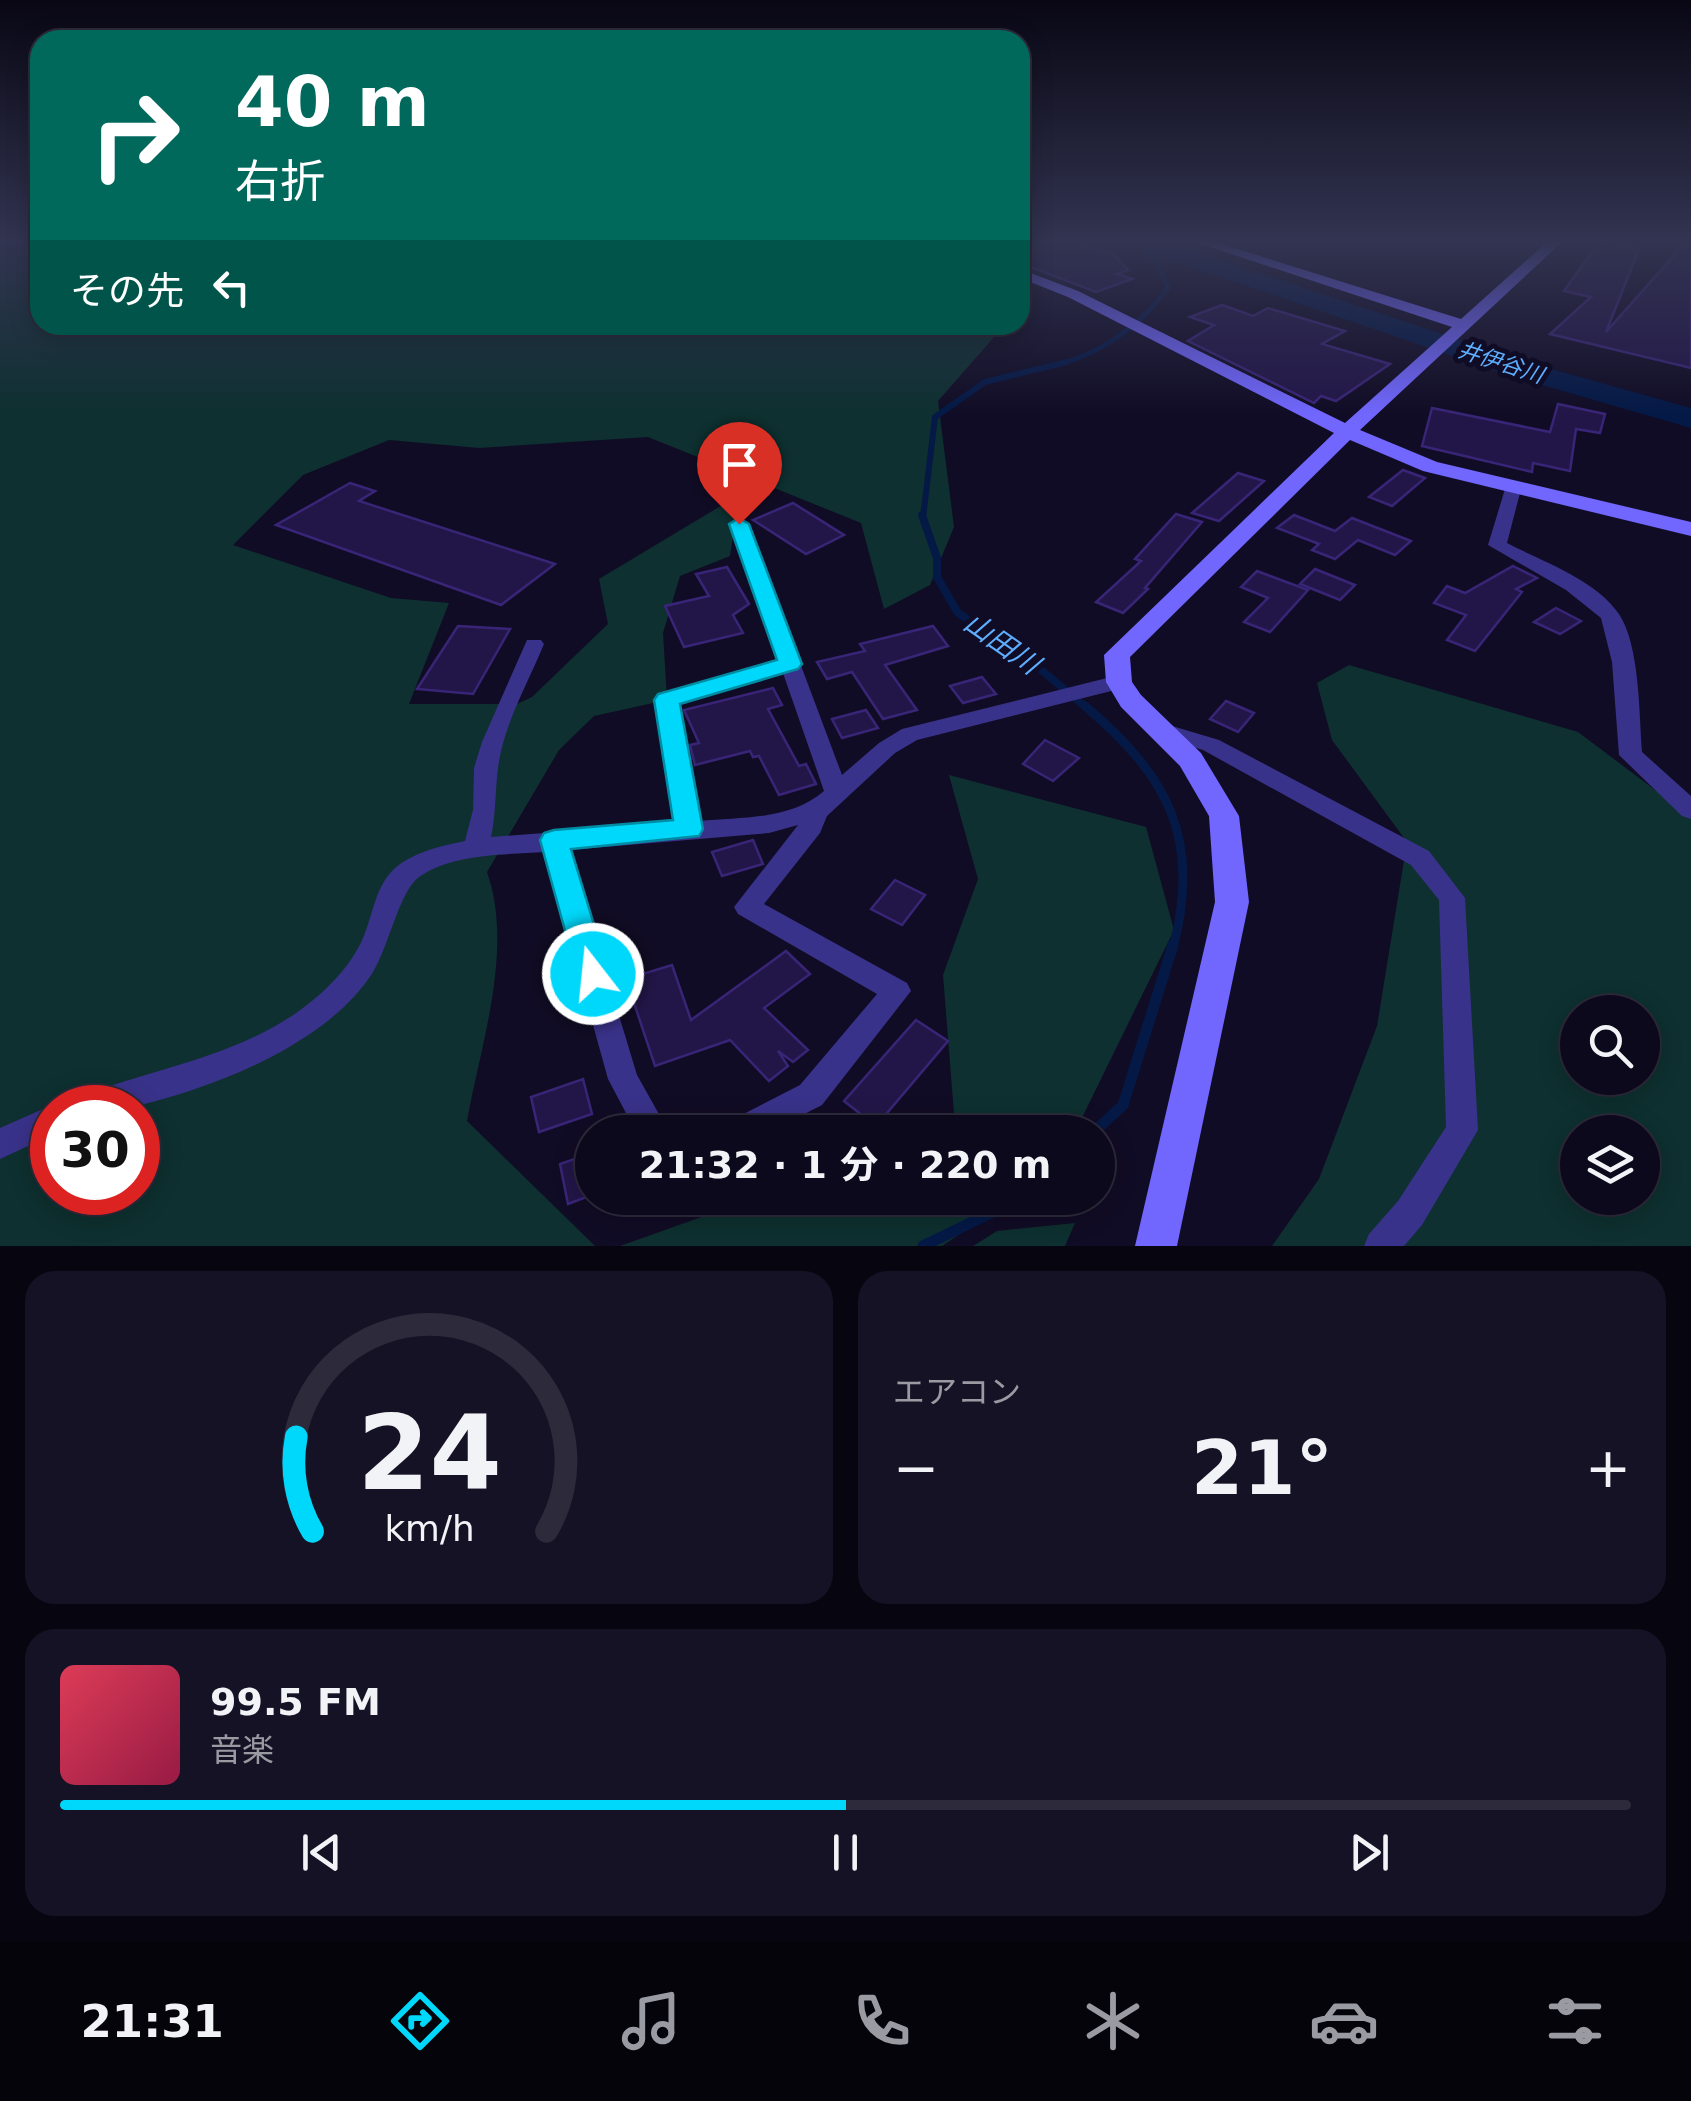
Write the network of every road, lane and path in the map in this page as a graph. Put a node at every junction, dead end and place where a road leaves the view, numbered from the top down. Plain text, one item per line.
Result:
1 (1081, 300) edge
2 (1374, 300) edge
3 (1494, 300) edge
4 (1462, 330) junction
5 (1347, 432) junction
6 (1513, 488) junction
7 (739, 524) dead end
8 (1691, 528) edge
9 (534, 644) dead end
10 (790, 664) junction
11 (1111, 684) junction
12 (1155, 728) junction
13 (826, 802) junction
14 (1691, 810) edge
15 (689, 829) junction
16 (554, 840) junction
17 (476, 848) junction
18 (153, 1085) edge
19 (643, 1115) edge
20 (772, 1115) edge
21 (30, 1130) edge
22 (0, 1144) edge
23 (1156, 1246) edge
24 (1382, 1246) edge

1 - 5 street
2 - 4 street
3 - 4 street
4 - 5 street
5 - 6 street
5 - 11 street
6 - 8 street
6 - 14 street
7 - 10 street
9 - 17 street
10 - 13 street
10 - 15 street
11 - 12 street
11 - 13 street
12 - 23 street
12 - 24 street
13 - 15 street
13 - 20 street
15 - 16 street
16 - 17 street
16 - 19 street
17 - 18 street
21 - 22 street

